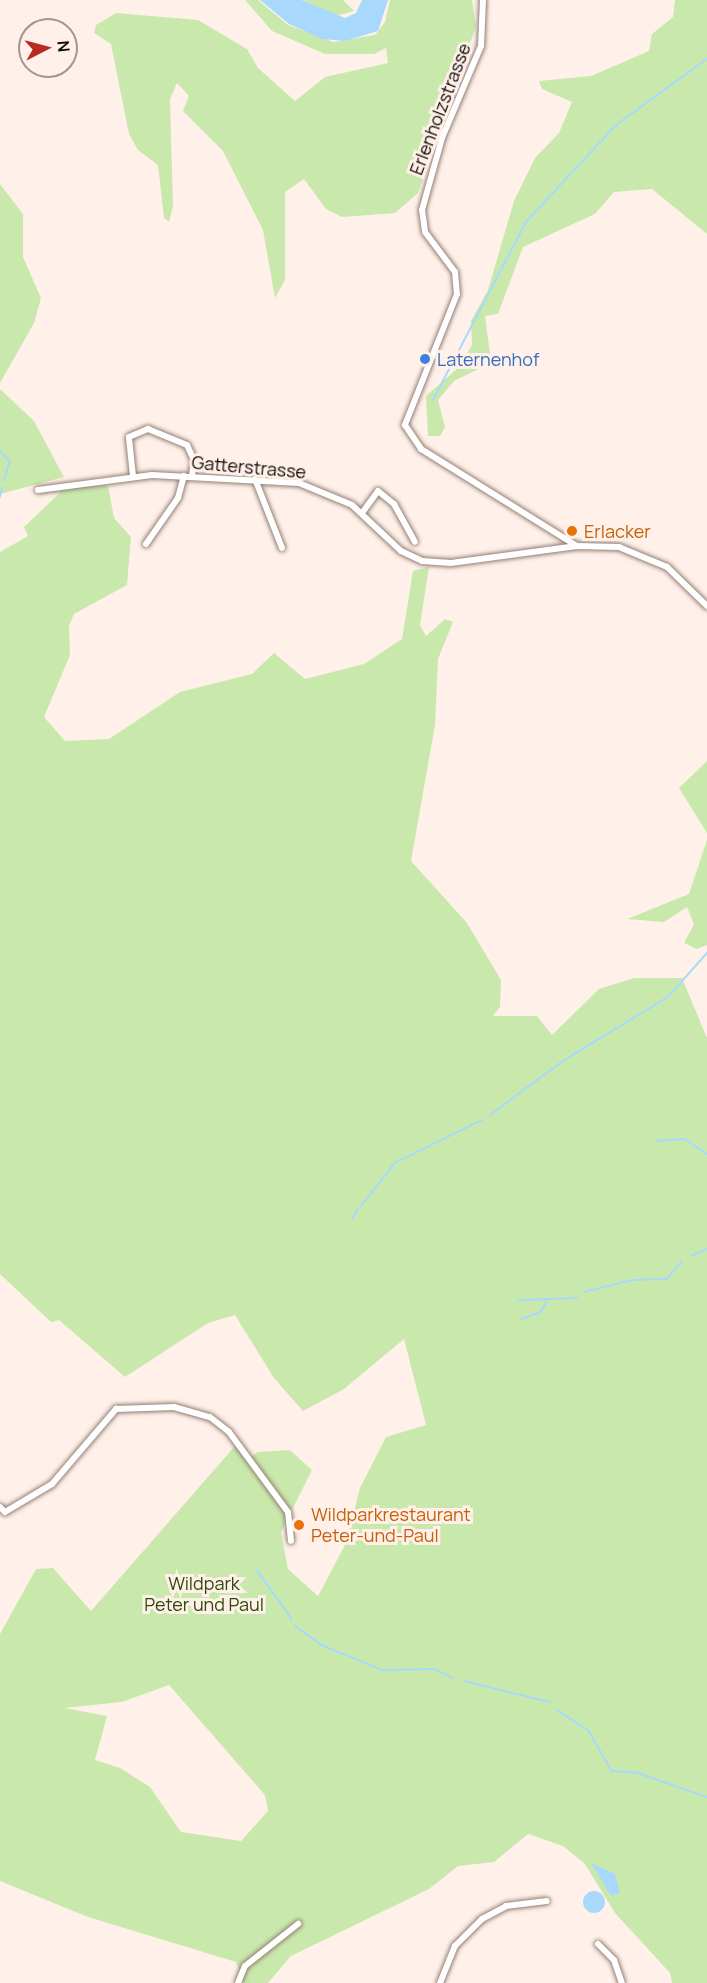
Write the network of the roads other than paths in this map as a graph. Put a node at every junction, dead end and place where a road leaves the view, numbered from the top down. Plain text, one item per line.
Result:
1 (483, 0) edge
2 (133, 476) junction
3 (184, 476) junction
4 (192, 476) junction
5 (255, 479) junction
6 (38, 490) dead end
7 (362, 513) junction
8 (415, 542) dead end
9 (146, 544) dead end
10 (577, 546) junction
11 (282, 548) dead end
12 (707, 606) edge
13 (0, 1507) edge
14 (291, 1541) dead end
15 (547, 1901) dead end
16 (298, 1924) dead end
17 (598, 1944) dead end
18 (238, 1983) edge
19 (440, 1983) edge
20 (622, 1983) edge

1 - 10 street, Erlenholzstrasse
2 - 3 street, Gatterstrasse
2 - 4 street
2 - 6 street, Gatterstrasse
3 - 4 street, Gatterstrasse
3 - 9 street
4 - 5 street, Gatterstrasse
5 - 7 street, Gatterstrasse
5 - 11 street
7 - 8 street
7 - 10 street, Gatterstrasse
10 - 12 street, Gatterstrasse
13 - 14 street
15 - 19 street
16 - 18 street
17 - 20 street

